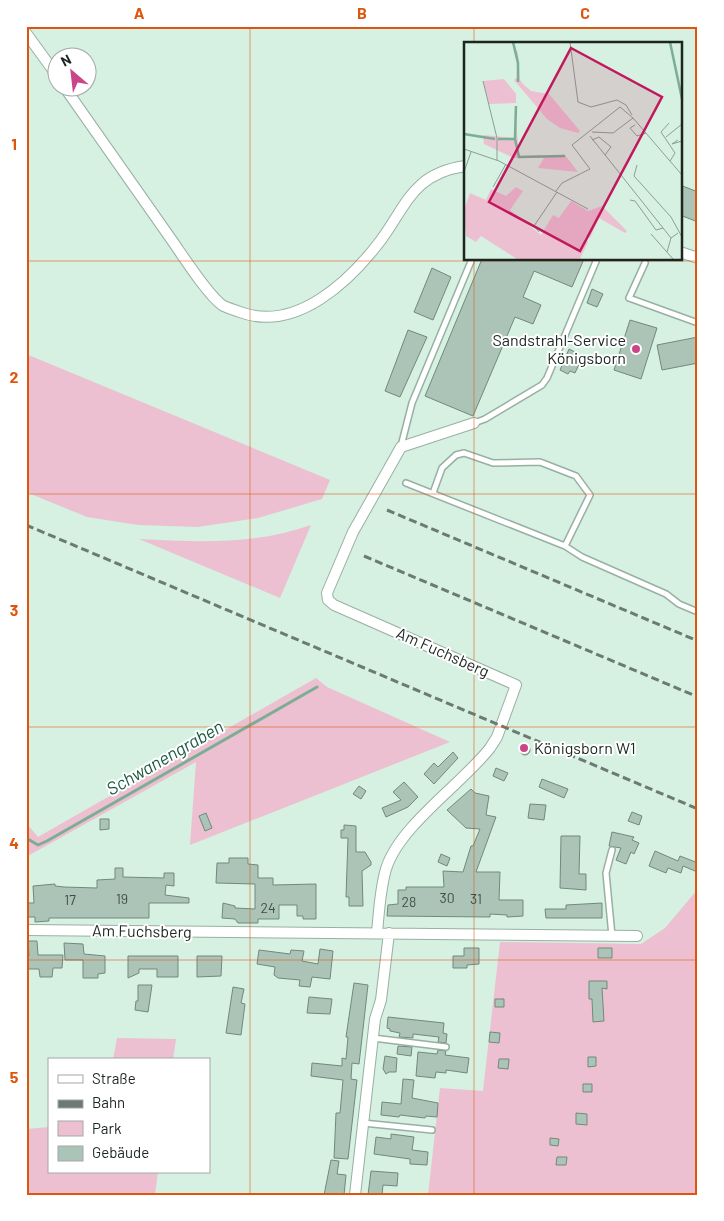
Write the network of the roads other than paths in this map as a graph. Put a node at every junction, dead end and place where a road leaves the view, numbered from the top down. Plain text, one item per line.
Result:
1 (26, 33) edge
2 (48, 63) edge
3 (72, 98) edge
4 (464, 166) edge
5 (682, 253) edge
6 (698, 258) edge
7 (472, 260) edge
8 (597, 260) edge
9 (645, 262) dead end
10 (698, 323) edge
11 (474, 423) joint
12 (401, 447) junction
13 (406, 483) dead end
14 (433, 493) junction
15 (565, 546) junction
16 (698, 612) edge
17 (612, 850) dead end
18 (26, 930) edge
19 (377, 933) junction
20 (389, 933) junction
21 (612, 936) junction
22 (637, 936) dead end
23 (373, 1038) junction
24 (446, 1047) dead end
25 (363, 1123) junction
26 (432, 1130) dead end
27 (356, 1195) edge

1 - 2 street
3 - 4 street
5 - 6 street
7 - 12 lane
8 - 11 lane
9 - 10 lane
11 - 12 street
12 - 19 street, Am Fuchsberg
13 - 14 lane
14 - 15 lane
14 - 15 lane
15 - 16 lane
17 - 21 lane
18 - 19 street, Am Fuchsberg
19 - 20 street, Am Fuchsberg
20 - 21 street, Am Fuchsberg
20 - 23 street
21 - 22 street, Am Fuchsberg
23 - 24 lane
23 - 25 street
25 - 26 lane
25 - 27 street

